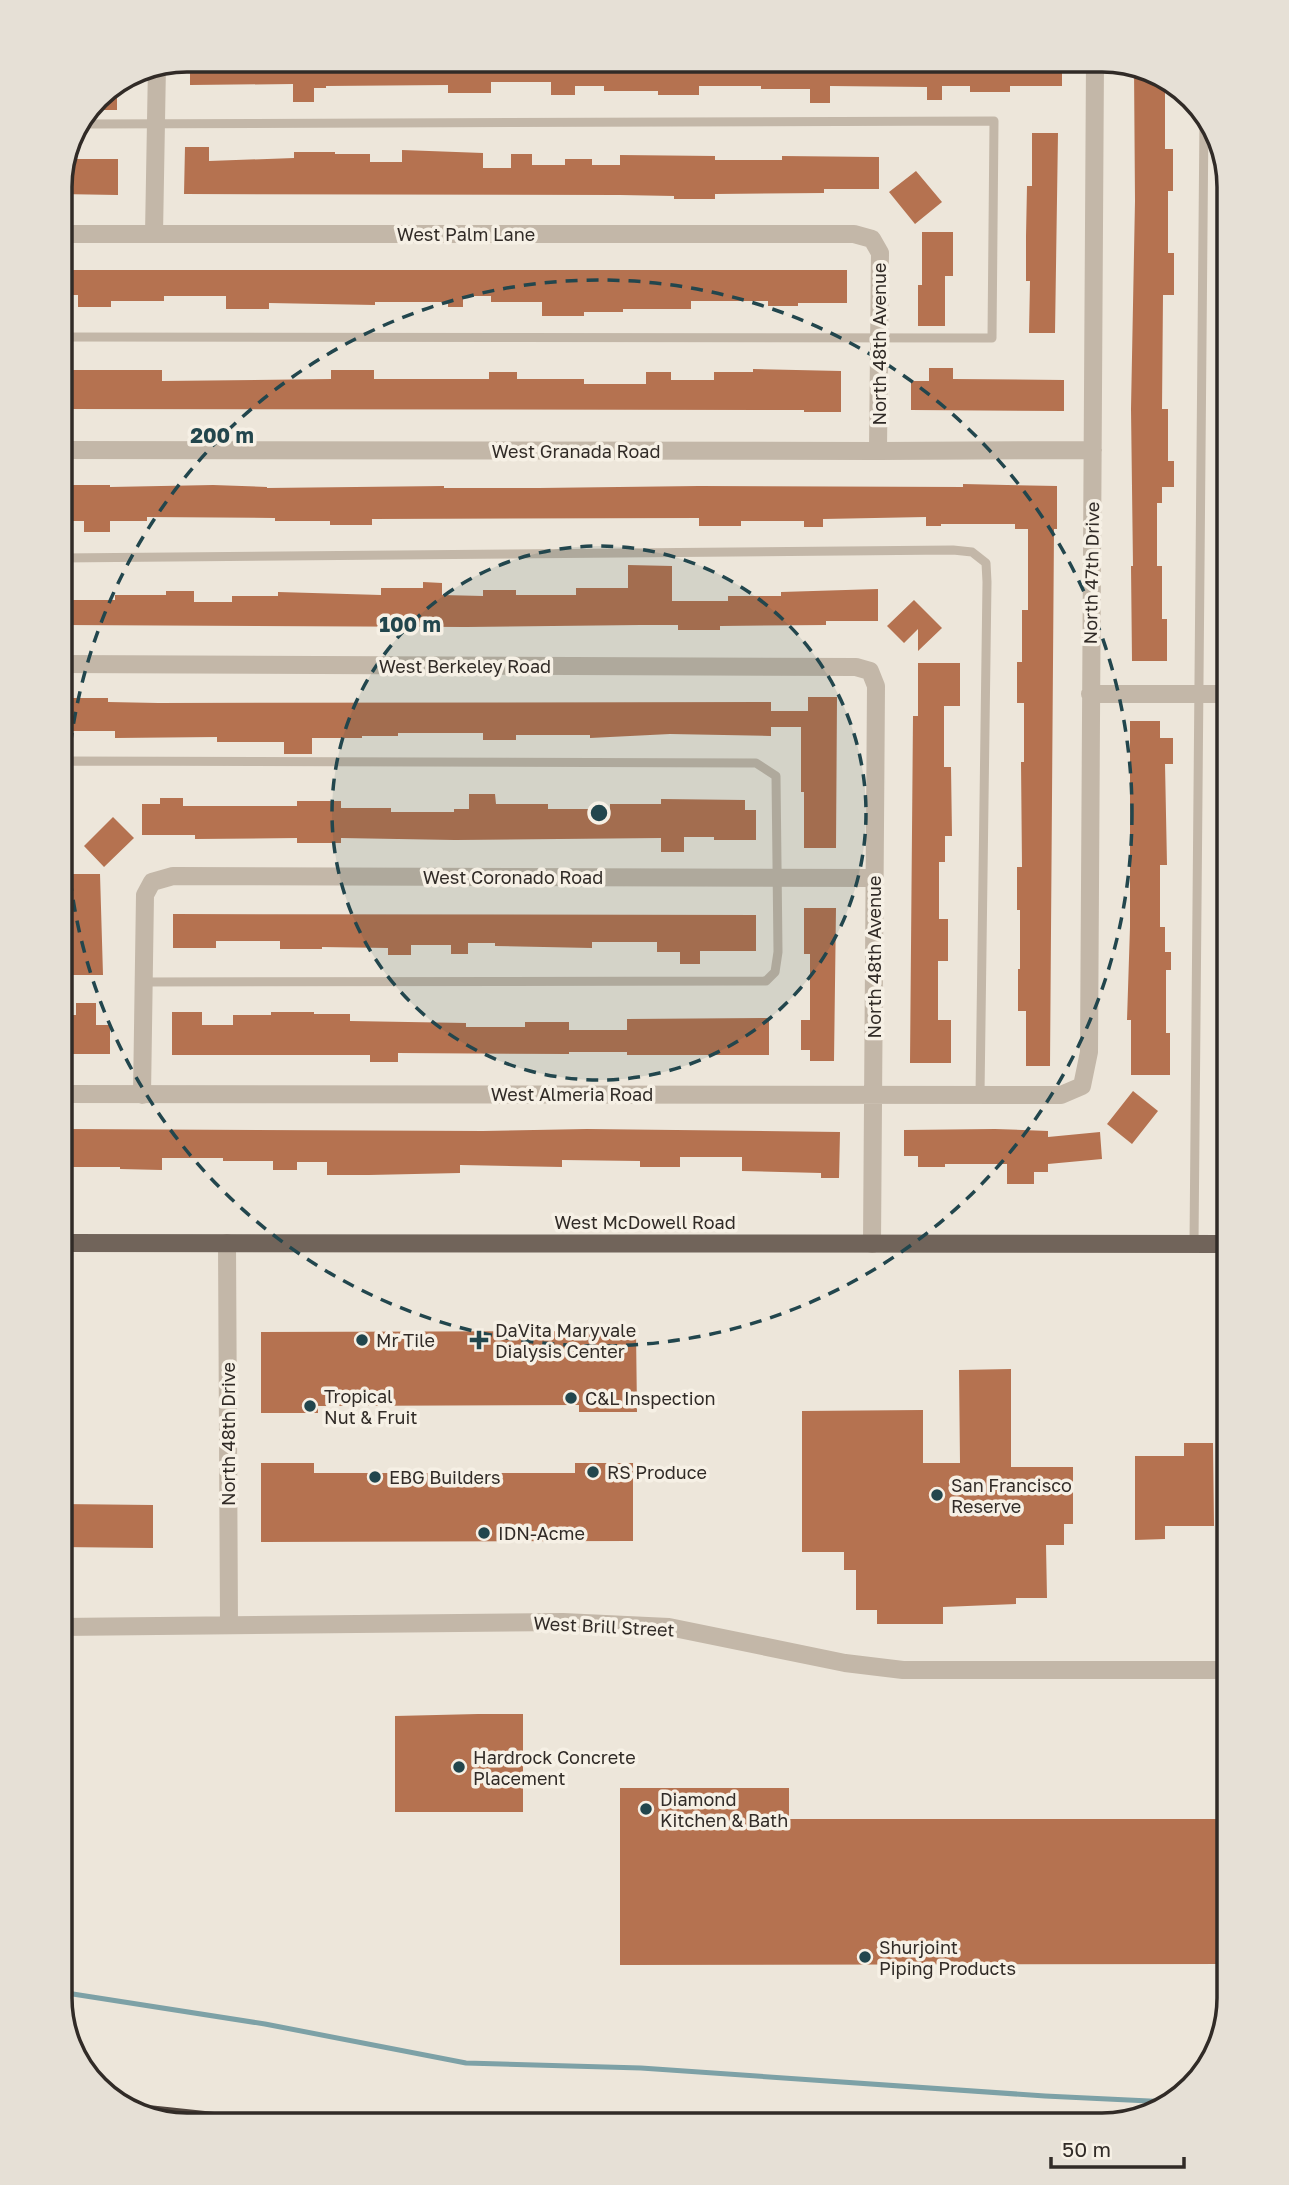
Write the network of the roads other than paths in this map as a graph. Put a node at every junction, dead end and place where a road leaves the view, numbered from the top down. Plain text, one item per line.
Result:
1 (1095, 72) edge
2 (157, 76) edge
3 (90, 124) edge
4 (157, 124) junction
5 (1204, 134) edge
6 (72, 234) edge
7 (154, 234) junction
8 (872, 239) joint
9 (72, 337) edge
10 (880, 337) junction
11 (72, 450) edge
12 (1093, 450) junction
13 (878, 451) junction
14 (72, 558) edge
15 (72, 664) edge
16 (870, 671) joint
17 (1090, 694) junction
18 (1200, 694) junction
19 (1217, 694) edge
20 (72, 761) edge
21 (776, 877) junction
22 (875, 878) junction
23 (144, 982) junction
24 (1082, 1086) joint
25 (72, 1094) edge
26 (873, 1094) junction
27 (142, 1095) junction
28 (980, 1095) junction
29 (72, 1242) edge
30 (227, 1242) junction
31 (872, 1244) junction
32 (1194, 1244) junction
33 (1217, 1244) edge
34 (229, 1625) junction
35 (72, 1627) edge
36 (1217, 1670) edge

1 - 12 street, North 47th Drive
2 - 4 street
3 - 4 lane
4 - 7 street
4 - 10 lane
5 - 18 lane
6 - 7 street, West Palm Lane
7 - 8 street, West Palm Lane
8 - 10 street, North 48th Avenue
9 - 10 lane
10 - 13 street, North 48th Avenue
11 - 13 street, West Granada Road
12 - 13 street, West Granada Road
12 - 17 street, North 47th Drive
14 - 28 lane
15 - 16 street, West Berkeley Road
16 - 22 street, North 48th Avenue
17 - 18 street
17 - 24 street, North 47th Drive
18 - 19 street
18 - 32 lane
20 - 21 lane
21 - 22 street, West Coronado Road
21 - 23 street, West Coronado Road
21 - 23 lane
22 - 26 street, North 48th Avenue
23 - 27 street
24 - 28 street, West Almeria Road
25 - 27 street, West Almeria Road
26 - 27 street, West Almeria Road
26 - 28 street, West Almeria Road
26 - 31 street, North 48th Avenue
29 - 30 main road, West McDowell Road
30 - 31 main road, West McDowell Road
30 - 34 street, North 48th Drive
31 - 32 main road, West McDowell Road
32 - 33 main road, West McDowell Road
34 - 35 street, West Brill Street
34 - 36 street, West Brill Street

